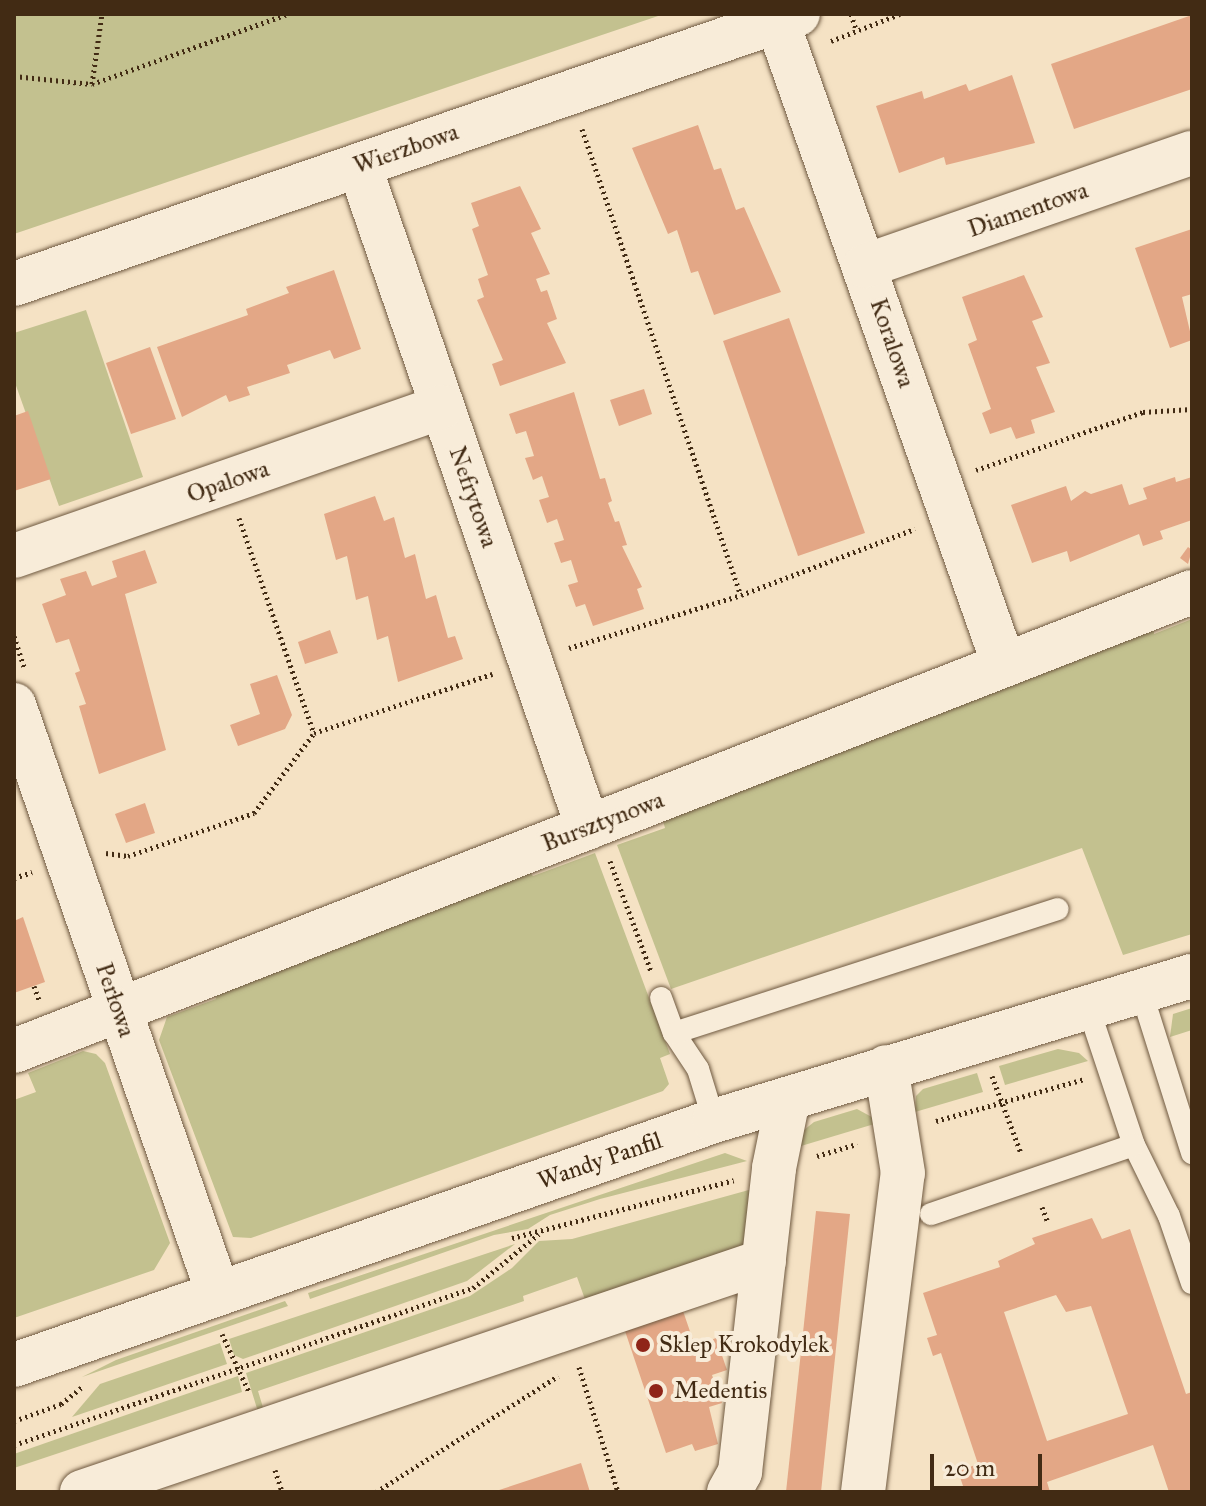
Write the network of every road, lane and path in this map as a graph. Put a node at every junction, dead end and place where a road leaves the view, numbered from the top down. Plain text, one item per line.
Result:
1 (102, 14) edge
2 (288, 14) edge
3 (851, 14) edge
4 (900, 14) edge
5 (788, 18) edge
6 (856, 29) junction
7 (821, 50) dead end
8 (14, 76) edge
9 (92, 84) junction
10 (594, 119) dead end
11 (1192, 153) edge
12 (359, 165) junction
13 (865, 266) junction
14 (14, 284) edge
15 (442, 407) junction
16 (1192, 409) edge
17 (226, 483) junction
18 (947, 499) junction
19 (14, 556) edge
20 (1192, 592) edge
21 (741, 595) junction
22 (14, 636) edge
23 (530, 661) junction
24 (1004, 665) junction
25 (21, 692) edge
26 (314, 733) junction
27 (596, 836) junction
28 (67, 858) junction
29 (14, 878) edge
30 (1057, 909) dead end
31 (1192, 976) edge
32 (1141, 991) junction
33 (661, 998) joint
34 (1088, 1007) junction
35 (119, 1011) junction
36 (674, 1033) junction
37 (980, 1040) junction
38 (14, 1051) edge
39 (886, 1067) junction
40 (788, 1099) junction
41 (714, 1121) junction
42 (1134, 1145) junction
43 (1192, 1153) edge
44 (1032, 1179) junction
45 (931, 1214) dead end
46 (1048, 1223) dead end
47 (540, 1233) dead end
48 (764, 1261) junction
49 (1192, 1283) edge
50 (218, 1293) junction
51 (572, 1346) junction
52 (14, 1365) edge
53 (14, 1445) edge
54 (82, 1492) edge
55 (376, 1492) edge
56 (618, 1492) edge
57 (729, 1492) edge
58 (863, 1492) edge

1 - 9 path
2 - 9 path
3 - 6 path
4 - 6 path
5 - 12 street, Wierzbowa
5 - 13 street, Koralowa
6 - 7 path
8 - 9 path
10 - 21 path
11 - 13 street, Diamentowa
12 - 14 street, Wierzbowa
12 - 15 street, Nefrytowa
13 - 18 street, Koralowa
15 - 17 street, Opalowa
15 - 23 street, Nefrytowa
16 - 18 path
17 - 19 street, Opalowa
17 - 26 path
18 - 21 path
18 - 24 street, Koralowa
20 - 24 street, Bursztynowa
21 - 23 path
22 - 25 path
23 - 26 path
23 - 27 street, Nefrytowa
24 - 27 street, Bursztynowa
25 - 28 street, Perłowa
26 - 28 path
27 - 33 path
27 - 35 street, Bursztynowa
28 - 29 path
28 - 35 street, Perłowa
30 - 36 lane
31 - 32 street, Wandy Panfil
32 - 34 street, Wandy Panfil
32 - 43 lane
33 - 36 lane
34 - 37 street, Wandy Panfil
34 - 42 lane
35 - 38 street, Bursztynowa
35 - 50 street, Perłowa
36 - 41 lane
37 - 39 street, Wandy Panfil
37 - 44 path
39 - 40 street, Wandy Panfil
39 - 58 street
40 - 41 street, Wandy Panfil
40 - 48 street
41 - 50 street, Wandy Panfil
42 - 44 lane
42 - 49 lane
44 - 45 lane
44 - 46 path
47 - 53 path
48 - 51 street
48 - 57 street
50 - 52 street, Wandy Panfil
51 - 54 street
51 - 55 path
51 - 56 path

